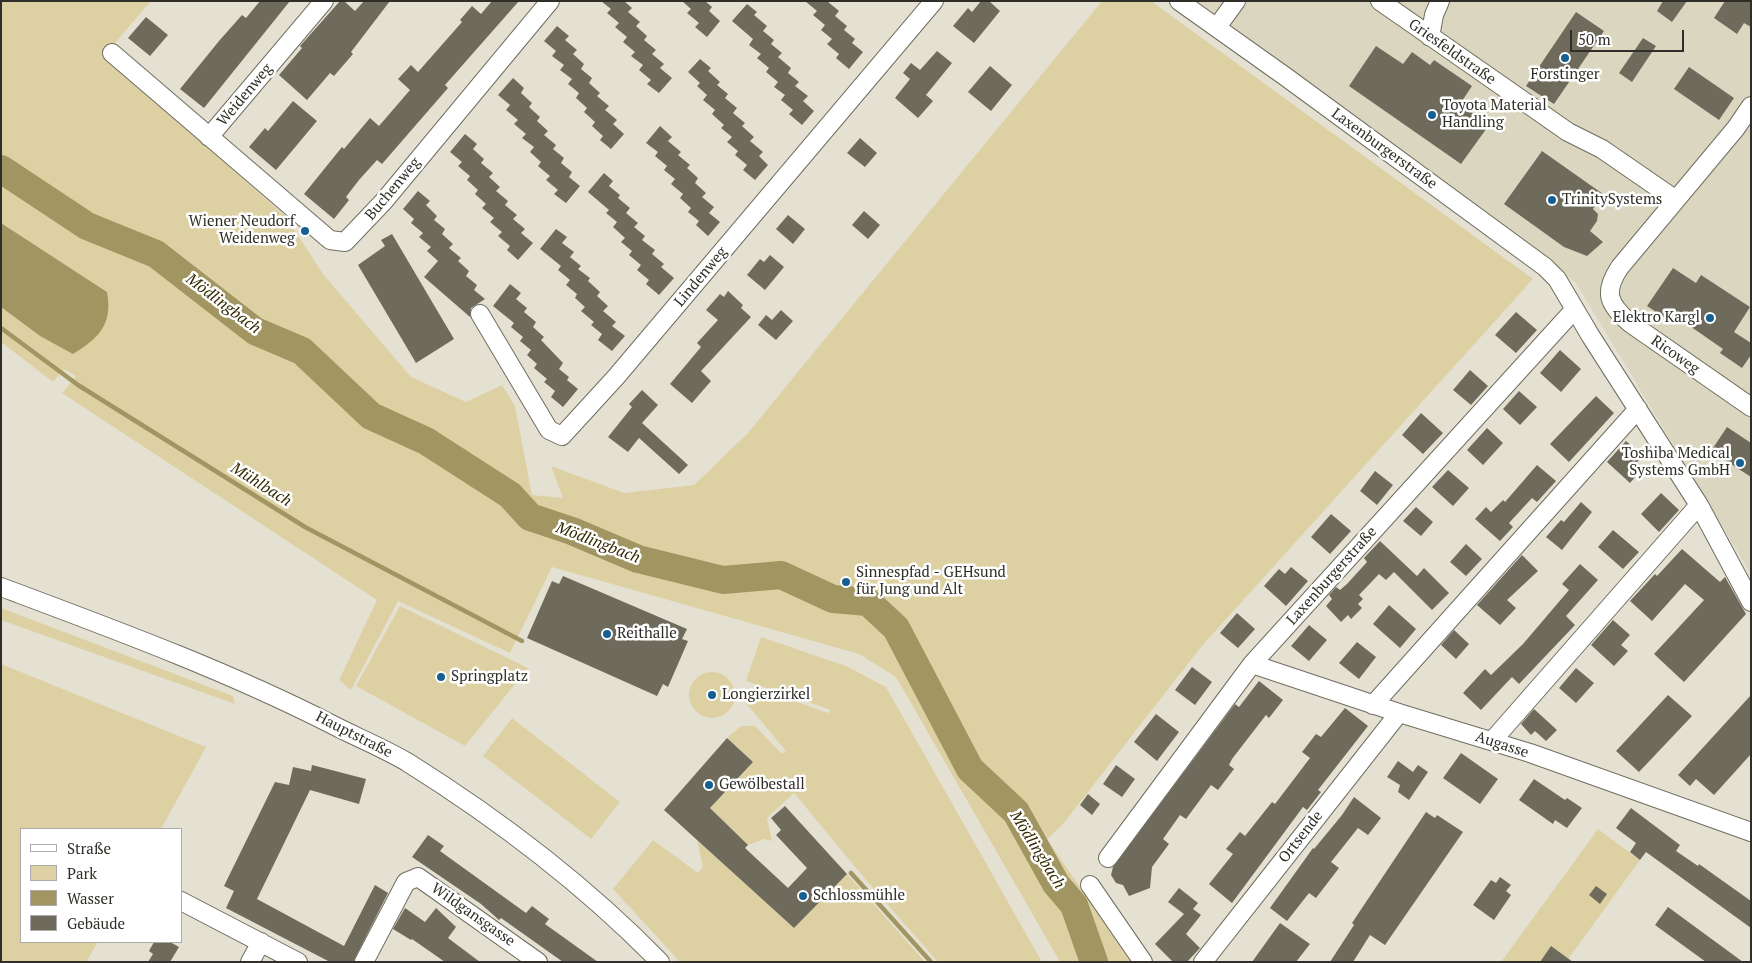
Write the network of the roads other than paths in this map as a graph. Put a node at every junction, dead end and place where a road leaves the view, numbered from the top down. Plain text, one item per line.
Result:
1 (324, 1) edge
2 (550, 1) edge
3 (934, 1) edge
4 (1179, 1) edge
5 (1236, 1) edge
6 (1380, 1) edge
7 (1440, 1) edge
8 (1217, 27) junction
9 (1430, 37) junction
10 (112, 53) dead end
11 (1751, 106) edge
12 (209, 137) junction
13 (1676, 200) junction
14 (1574, 310) junction
15 (480, 314) dead end
16 (1751, 407) edge
17 (1638, 409) junction
18 (1699, 505) junction
19 (1, 587) edge
20 (1751, 602) edge
21 (1252, 664) junction
22 (1373, 705) junction
23 (1399, 713) junction
24 (1492, 741) junction
25 (1751, 832) edge
26 (1108, 858) dead end
27 (1090, 885) dead end
28 (182, 901) edge
29 (261, 942) junction
30 (250, 962) edge
31 (298, 962) edge
32 (364, 962) edge
33 (538, 962) edge
34 (660, 962) edge
35 (1143, 962) edge
36 (1203, 962) edge

1 - 12 street, Weidenweg
2 - 12 street, Buchenweg
3 - 15 street, Lindenweg
4 - 8 street, Laxenburgerstraße
5 - 8 street
6 - 9 street, Griesfeldstraße
7 - 9 street
8 - 14 street, Laxenburgerstraße
9 - 13 street, Griesfeldstraße
10 - 12 street, Weidenweg
11 - 13 street
13 - 16 street, Ricoweg
14 - 17 street, Laxenburgerstraße
14 - 21 street, Laxenburgerstraße
17 - 18 street, Laxenburgerstraße
17 - 22 street
18 - 20 street, Laxenburgerstraße
18 - 24 street
19 - 34 street, Hauptstraße
21 - 22 street, Augasse
21 - 26 street, Laxenburgerstraße
22 - 23 street, Augasse
23 - 24 street, Augasse
23 - 36 street, Ortsende
24 - 25 street, Augasse
27 - 35 street
28 - 29 street
29 - 30 street
29 - 31 street
32 - 33 street, Wildgansgasse

